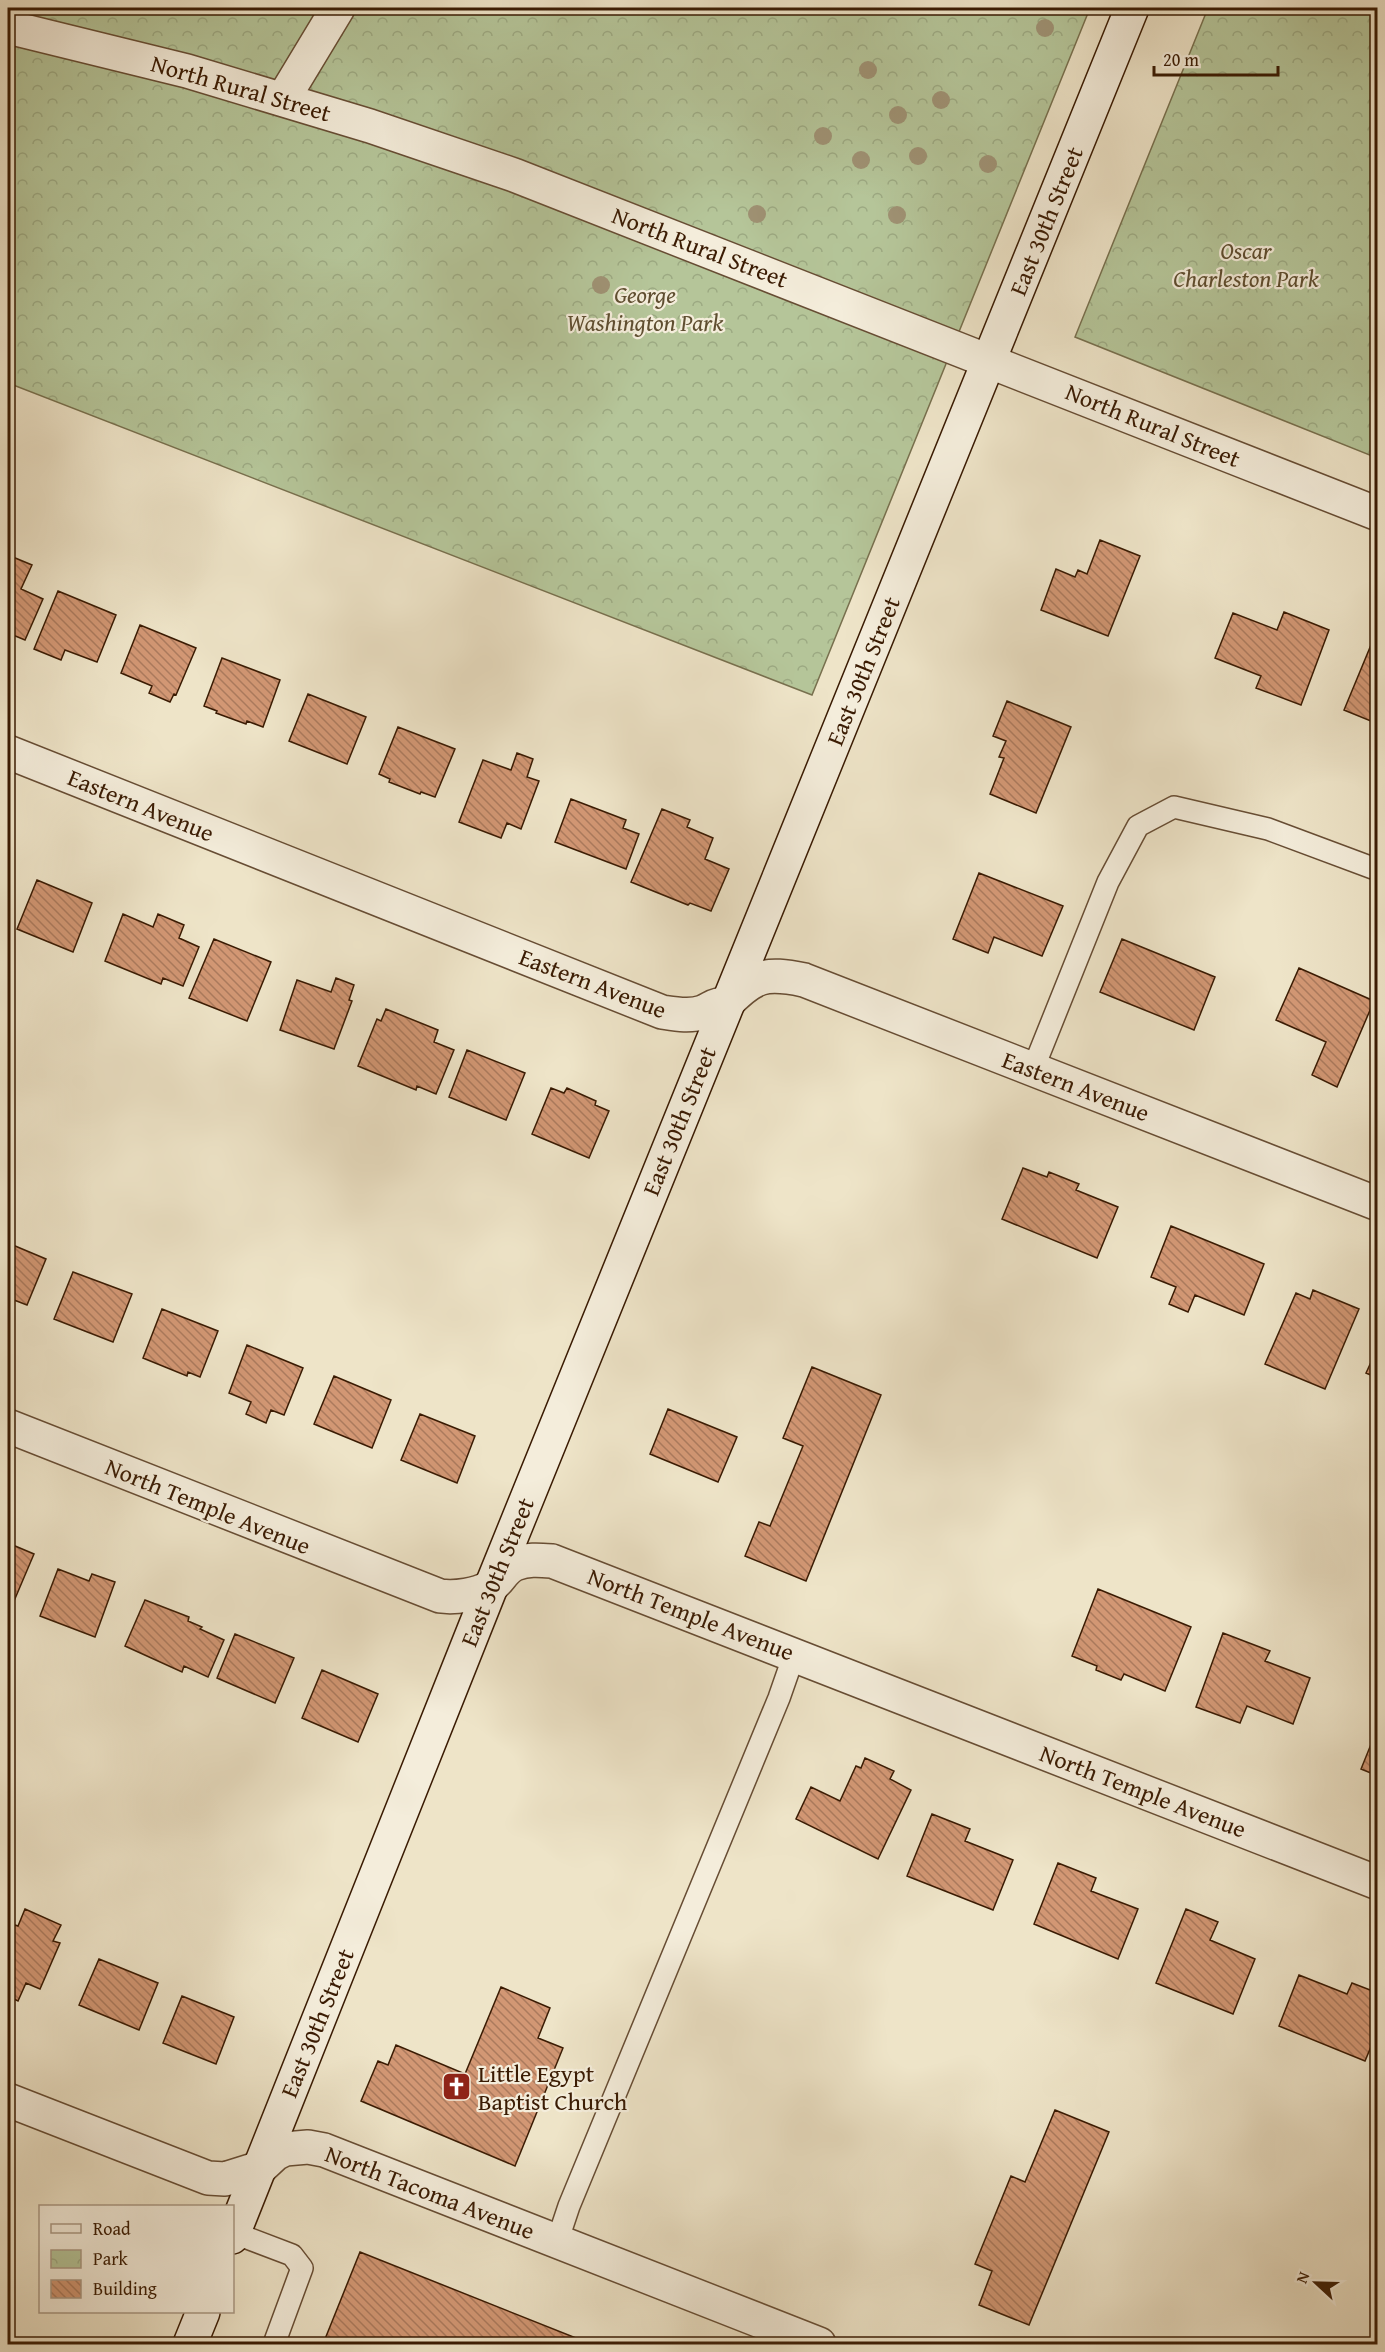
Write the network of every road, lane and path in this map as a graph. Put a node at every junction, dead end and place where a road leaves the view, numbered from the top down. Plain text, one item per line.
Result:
1 (338, 8) edge
2 (1132, 8) edge
3 (8, 27) edge
4 (283, 99) junction
5 (990, 360) junction
6 (1377, 514) edge
7 (8, 752) edge
8 (1377, 870) edge
9 (726, 1004) junction
10 (1033, 1070) junction
11 (1377, 1204) edge
12 (8, 1426) edge
13 (491, 1587) junction
14 (794, 1655) junction
15 (1377, 1883) edge
16 (8, 2100) edge
17 (260, 2168) junction
18 (234, 2233) edge
19 (234, 2235) edge
20 (557, 2242) junction
21 (203, 2313) edge
22 (190, 2344) edge
23 (274, 2344) edge
24 (819, 2344) edge

1 - 4 street
2 - 5 street, East 30th Street
3 - 4 street, North Rural Street
4 - 5 street, North Rural Street
5 - 6 street, North Rural Street
5 - 9 street, East 30th Street
7 - 9 street, Eastern Avenue
8 - 10 lane
9 - 10 street, Eastern Avenue
9 - 13 street, East 30th Street
10 - 11 street, Eastern Avenue
12 - 13 street, North Temple Avenue
13 - 14 street, North Temple Avenue
13 - 17 street, East 30th Street
14 - 15 street, North Temple Avenue
14 - 20 lane
16 - 17 street, North Tacoma Avenue
17 - 18 street, East 30th Street
17 - 20 street, North Tacoma Avenue
19 - 23 lane
20 - 24 street, North Tacoma Avenue
21 - 22 street

